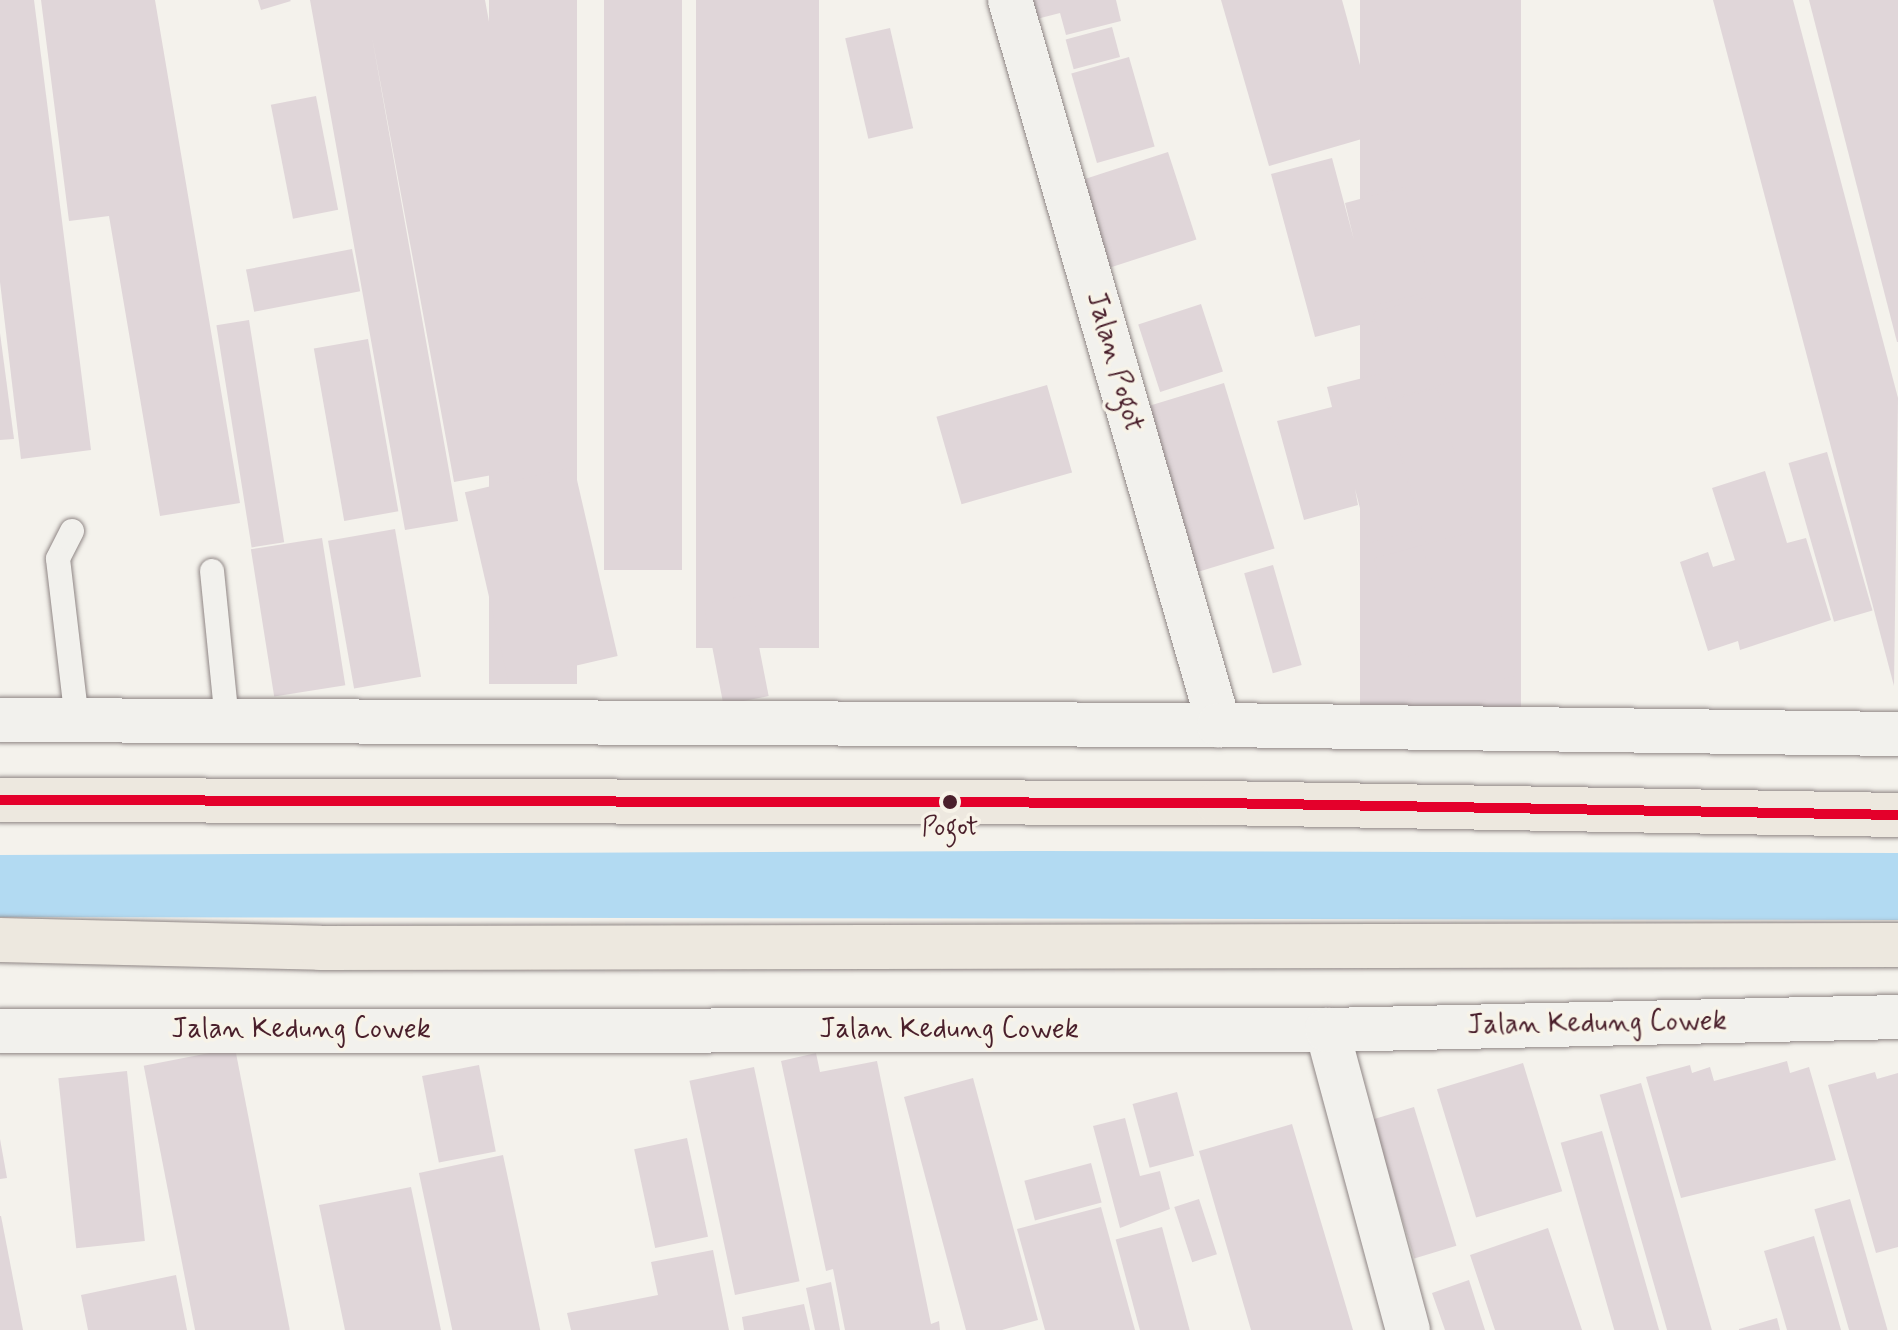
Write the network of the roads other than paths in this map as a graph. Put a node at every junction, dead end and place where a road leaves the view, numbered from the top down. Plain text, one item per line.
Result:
1 (1010, 0) edge
2 (72, 531) dead end
3 (212, 571) dead end
4 (0, 720) edge
5 (77, 720) junction
6 (227, 720) junction
7 (1219, 725) junction
8 (1898, 734) edge
9 (0, 800) edge
10 (1898, 815) edge
11 (0, 940) edge
12 (1898, 945) edge
13 (1898, 1017) edge
14 (1327, 1030) junction
15 (0, 1031) edge
16 (1408, 1330) edge

1 - 7 main road, Jalan Pogot
2 - 5 lane
3 - 6 lane
4 - 5 main road
5 - 6 main road
6 - 7 main road
7 - 8 main road
9 - 10 highway
11 - 12 highway
13 - 14 main road, Jalan Kedung Cowek
14 - 15 main road, Jalan Kedung Cowek
14 - 16 main road

